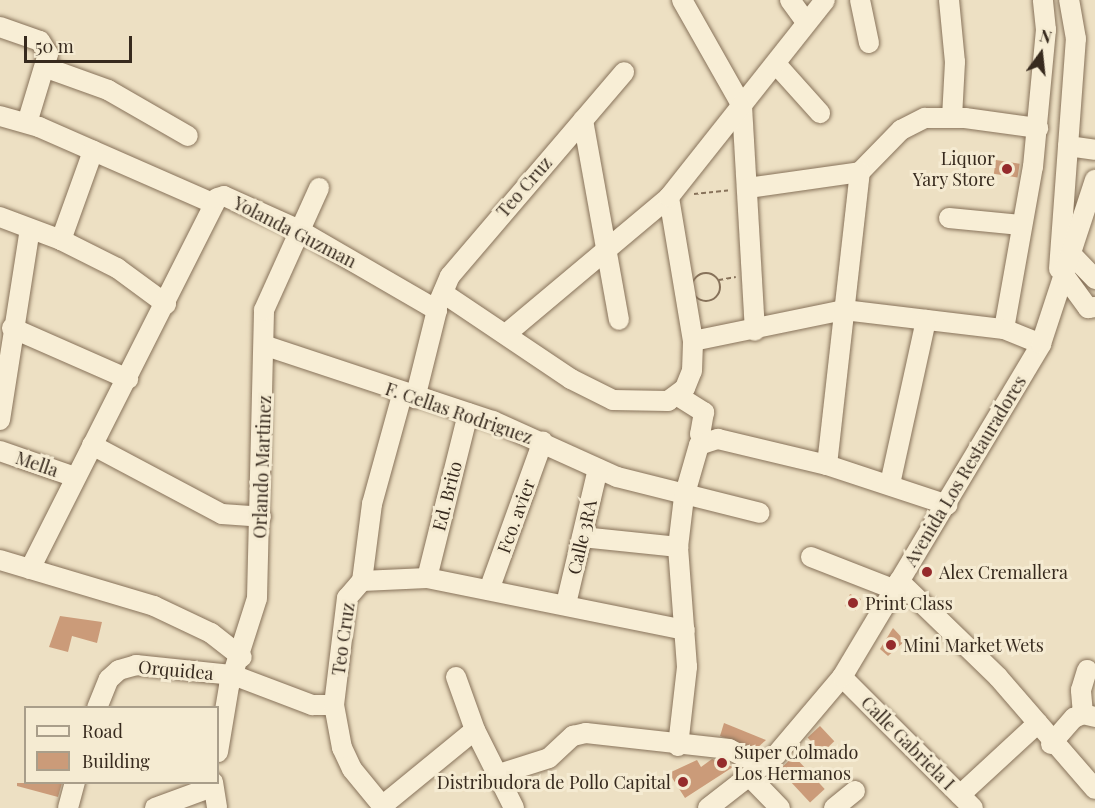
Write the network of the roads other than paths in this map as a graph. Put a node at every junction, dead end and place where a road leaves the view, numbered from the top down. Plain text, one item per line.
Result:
1 (682, 0) edge
2 (790, 0) edge
3 (825, 0) edge
4 (860, 0) edge
5 (949, 0) edge
6 (1043, 0) edge
7 (1069, 0) edge
8 (806, 22) junction
9 (0, 27) edge
10 (869, 43) dead end
11 (776, 64) junction
12 (47, 68) junction
13 (624, 72) dead end
14 (742, 106) junction
15 (820, 113) dead end
16 (0, 116) edge
17 (952, 118) junction
18 (583, 120) junction
19 (27, 123) junction
20 (1038, 129) junction
21 (188, 136) dead end
22 (1068, 146) junction
23 (1095, 150) edge
24 (93, 152) junction
25 (860, 172) junction
26 (1095, 180) edge
27 (319, 188) dead end
28 (748, 188) junction
29 (669, 196) junction
30 (212, 203) junction
31 (0, 217) edge
32 (949, 218) dead end
33 (1089, 223) edge
34 (1021, 225) junction
35 (30, 229) junction
36 (297, 229) junction
37 (61, 240) junction
38 (606, 250) junction
39 (1071, 254) junction
40 (1095, 279) edge
41 (1061, 283) junction
42 (166, 304) junction
43 (1095, 307) edge
44 (437, 310) junction
45 (844, 310) junction
46 (619, 320) dead end
47 (926, 320) junction
48 (12, 328) junction
49 (1004, 329) junction
50 (755, 331) junction
51 (506, 334) junction
52 (693, 340) junction
53 (1041, 344) junction
54 (266, 346) junction
55 (128, 379) junction
56 (409, 396) junction
57 (678, 396) junction
58 (468, 413) junction
59 (0, 420) edge
60 (543, 441) junction
61 (707, 441) junction
62 (92, 445) junction
63 (0, 451) edge
64 (827, 465) junction
65 (598, 469) junction
66 (75, 477) junction
67 (890, 484) junction
68 (684, 497) junction
69 (948, 505) junction
70 (760, 513) dead end
71 (261, 517) junction
72 (582, 537) junction
73 (678, 547) junction
74 (811, 557) dead end
75 (0, 560) edge
76 (30, 569) junction
77 (427, 578) junction
78 (362, 581) junction
79 (896, 585) junction
80 (489, 590) junction
81 (566, 604) junction
82 (686, 630) junction
83 (242, 657) junction
84 (1087, 670) dead end
85 (233, 675) junction
86 (456, 677) dead end
87 (842, 677) junction
88 (334, 705) junction
89 (98, 706) edge
90 (1089, 715) edge
91 (1038, 723) junction
92 (475, 730) junction
93 (1052, 744) junction
94 (678, 746) junction
95 (219, 747) edge
96 (756, 772) junction
97 (499, 774) junction
98 (75, 784) edge
99 (212, 785) edge
100 (1095, 789) edge
101 (855, 791) dead end
102 (733, 799) edge
103 (967, 802) edge
104 (383, 807) edge
105 (68, 808) edge
106 (155, 808) edge
107 (216, 808) edge
108 (514, 808) edge
109 (708, 808) edge
110 (780, 808) edge
111 (834, 808) edge

1 - 14 street
2 - 8 street
3 - 8 street
4 - 10 street
5 - 17 street
6 - 20 street
7 - 22 street
8 - 11 street
9 - 12 street
11 - 14 street
11 - 15 street
12 - 19 street
12 - 21 street
13 - 18 street, Teo Cruz
14 - 28 street
14 - 29 street
16 - 19 street, Yolanda Guzman
17 - 20 street
17 - 25 street
18 - 38 street
18 - 44 street, Teo Cruz
19 - 24 street, Yolanda Guzman
20 - 34 street
22 - 23 street
22 - 41 street
24 - 30 street, Yolanda Guzman
24 - 37 street
25 - 28 street
25 - 45 street
26 - 33 street, Avenida Los Restauradores
27 - 36 street, Orlando Martinez
28 - 50 street
29 - 38 street
29 - 52 street
30 - 36 street, Yolanda Guzman
30 - 42 street
31 - 35 street
32 - 34 street
33 - 39 street, Avenida Los Restauradores
34 - 49 street
35 - 37 street
35 - 48 street
36 - 44 street, Yolanda Guzman
36 - 54 street, Orlando Martinez
37 - 42 street
38 - 46 street
38 - 51 street
39 - 40 street
39 - 41 street, Avenida Los Restauradores
41 - 43 street
41 - 53 street, Avenida Los Restauradores
42 - 55 street
44 - 51 street, Yolanda Guzman
44 - 56 street, Teo Cruz
45 - 47 street
45 - 50 street
45 - 64 street
47 - 49 street
47 - 67 street
48 - 55 street
48 - 59 street
49 - 53 street
50 - 52 street
51 - 57 street, Yolanda Guzman
52 - 57 street
53 - 69 street, Avenida Los Restauradores
54 - 56 street, F. Cellas Rodriguez
54 - 71 street, Orlando Martinez
55 - 62 street
56 - 58 street, F. Cellas Rodriguez
56 - 78 street, Teo Cruz
57 - 61 street
58 - 60 street, F. Cellas Rodriguez
58 - 77 street, Ed. Brito
60 - 65 street, F. Cellas Rodriguez
60 - 80 street, Fco. avier
61 - 64 street
61 - 68 street
62 - 66 street
62 - 71 street
63 - 66 street, Mella
64 - 67 street
65 - 68 street, F. Cellas Rodriguez
65 - 72 street, Calle 3RA
66 - 76 street
67 - 69 street
68 - 70 street, F. Cellas Rodriguez
68 - 73 street
69 - 79 street, Avenida Los Restauradores
71 - 83 street, Orlando Martinez
72 - 73 street
72 - 81 street, Calle 3RA
73 - 82 street
74 - 79 street
75 - 76 street
76 - 83 street
77 - 78 street
77 - 80 street
78 - 88 street, Teo Cruz
79 - 87 street, Avenida Los Restauradores
79 - 91 street
80 - 81 street
81 - 82 street
82 - 94 street
83 - 85 street, Orlando Martinez
84 - 90 street
85 - 88 street, Orquidea
85 - 89 street, Orquidea
85 - 95 street, Orlando Martinez
86 - 92 street
87 - 96 street, Avenida Los Restauradores
87 - 103 street, Calle Gabriela I
88 - 104 street, Teo Cruz
90 - 93 street
91 - 93 street
91 - 103 street
92 - 97 street
92 - 104 street
93 - 100 street
94 - 96 street
94 - 97 street
96 - 102 street, Avenida Los Restauradores
96 - 110 street
97 - 108 street
98 - 105 street
99 - 106 street
99 - 107 street
101 - 111 street
102 - 109 street, Avenida Los Restauradores

